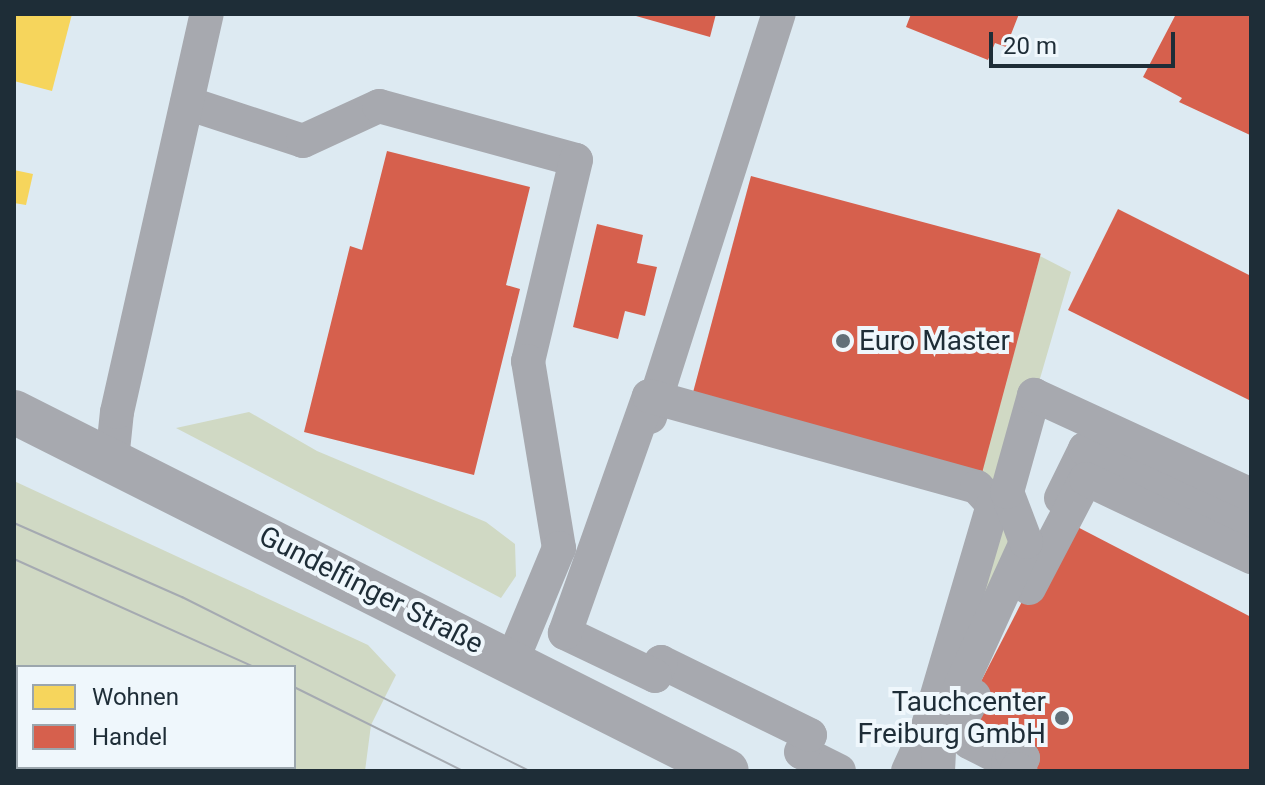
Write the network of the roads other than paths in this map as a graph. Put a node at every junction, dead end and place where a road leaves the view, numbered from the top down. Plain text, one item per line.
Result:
1 (207, 14) edge
2 (779, 14) edge
3 (187, 103) junction
4 (656, 398) junction
5 (14, 412) edge
6 (112, 460) junction
7 (1251, 495) edge
8 (1251, 530) edge
9 (1251, 557) edge
10 (579, 640) junction
11 (512, 661) junction
12 (563, 687) junction
13 (727, 771) edge
14 (839, 771) edge
15 (908, 771) edge
16 (938, 771) edge
17 (953, 771) edge
18 (1021, 771) edge

1 - 3 lane
2 - 4 lane
3 - 6 lane
3 - 11 lane
4 - 10 lane
4 - 15 lane
5 - 6 street, Gundelfinger Straße
6 - 11 street, Gundelfinger Straße
7 - 16 lane
8 - 17 lane
9 - 18 lane
10 - 12 lane
10 - 14 lane
11 - 12 street, Gundelfinger Straße
12 - 13 street, Gundelfinger Straße

